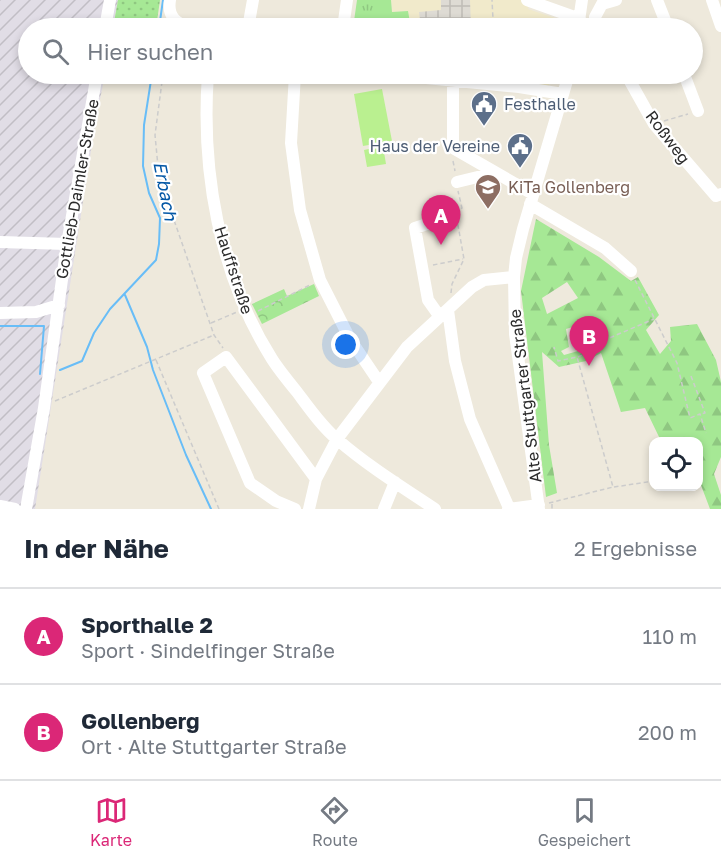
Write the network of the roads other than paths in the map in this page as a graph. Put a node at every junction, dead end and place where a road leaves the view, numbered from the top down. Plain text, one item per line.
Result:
1 (110, 0) edge
2 (253, 0) edge
3 (347, 0) edge
4 (527, 0) edge
5 (582, 0) edge
6 (616, 0) edge
7 (657, 0) edge
8 (712, 0) edge
9 (169, 2) edge
10 (107, 18) edge
11 (173, 18) edge
12 (250, 18) edge
13 (344, 18) edge
14 (566, 18) edge
15 (580, 18) edge
16 (594, 18) edge
17 (664, 18) edge
18 (721, 26) edge
19 (95, 84) edge
20 (207, 84) edge
21 (294, 84) edge
22 (453, 84) edge
23 (484, 84) edge
24 (566, 84) edge
25 (632, 84) edge
26 (688, 84) edge
27 (563, 94) junction
28 (698, 111) road end
29 (494, 173) junction
30 (457, 182) road end
31 (718, 195) edge
32 (531, 199) junction
33 (427, 224) dead end
34 (0, 242) edge
35 (67, 244) junction
36 (631, 271) road end
37 (514, 277) junction
38 (59, 305) junction
39 (446, 312) junction
40 (0, 313) edge
41 (379, 382) junction
42 (336, 439) junction
43 (316, 480) junction
44 (395, 482) junction
45 (0, 506) edge
46 (543, 506) edge
47 (15, 509) edge
48 (26, 509) edge
49 (295, 509) edge
50 (309, 509) edge
51 (384, 509) edge
52 (435, 509) edge
53 (509, 509) edge

1 - 10 street
2 - 12 street
3 - 13 street
4 - 14 street
5 - 15 street
6 - 16 street
7 - 17 street
8 - 18 street
9 - 11 street
19 - 35 street, Gottlieb-Daimler-Straße
20 - 42 street, Hauffstraße
21 - 41 street
22 - 29 street
23 - 27 street
24 - 27 street, Alte Stuttgarter Straße
25 - 31 street, Roßweg
26 - 28 street
27 - 32 street, Alte Stuttgarter Straße
29 - 30 street
29 - 32 street
32 - 36 street
32 - 37 street, Alte Stuttgarter Straße
33 - 39 street
34 - 35 street
35 - 38 street, Gottlieb-Daimler-Straße
37 - 39 street
37 - 46 street, Alte Stuttgarter Straße
38 - 40 street
38 - 48 street, Gottlieb-Daimler-Straße
39 - 41 street
39 - 53 street
41 - 42 street
42 - 43 street
42 - 44 street, Hauffstraße
43 - 49 street
43 - 50 street
44 - 51 street
44 - 52 street, Hauffstraße
45 - 47 street
46 - 53 street

